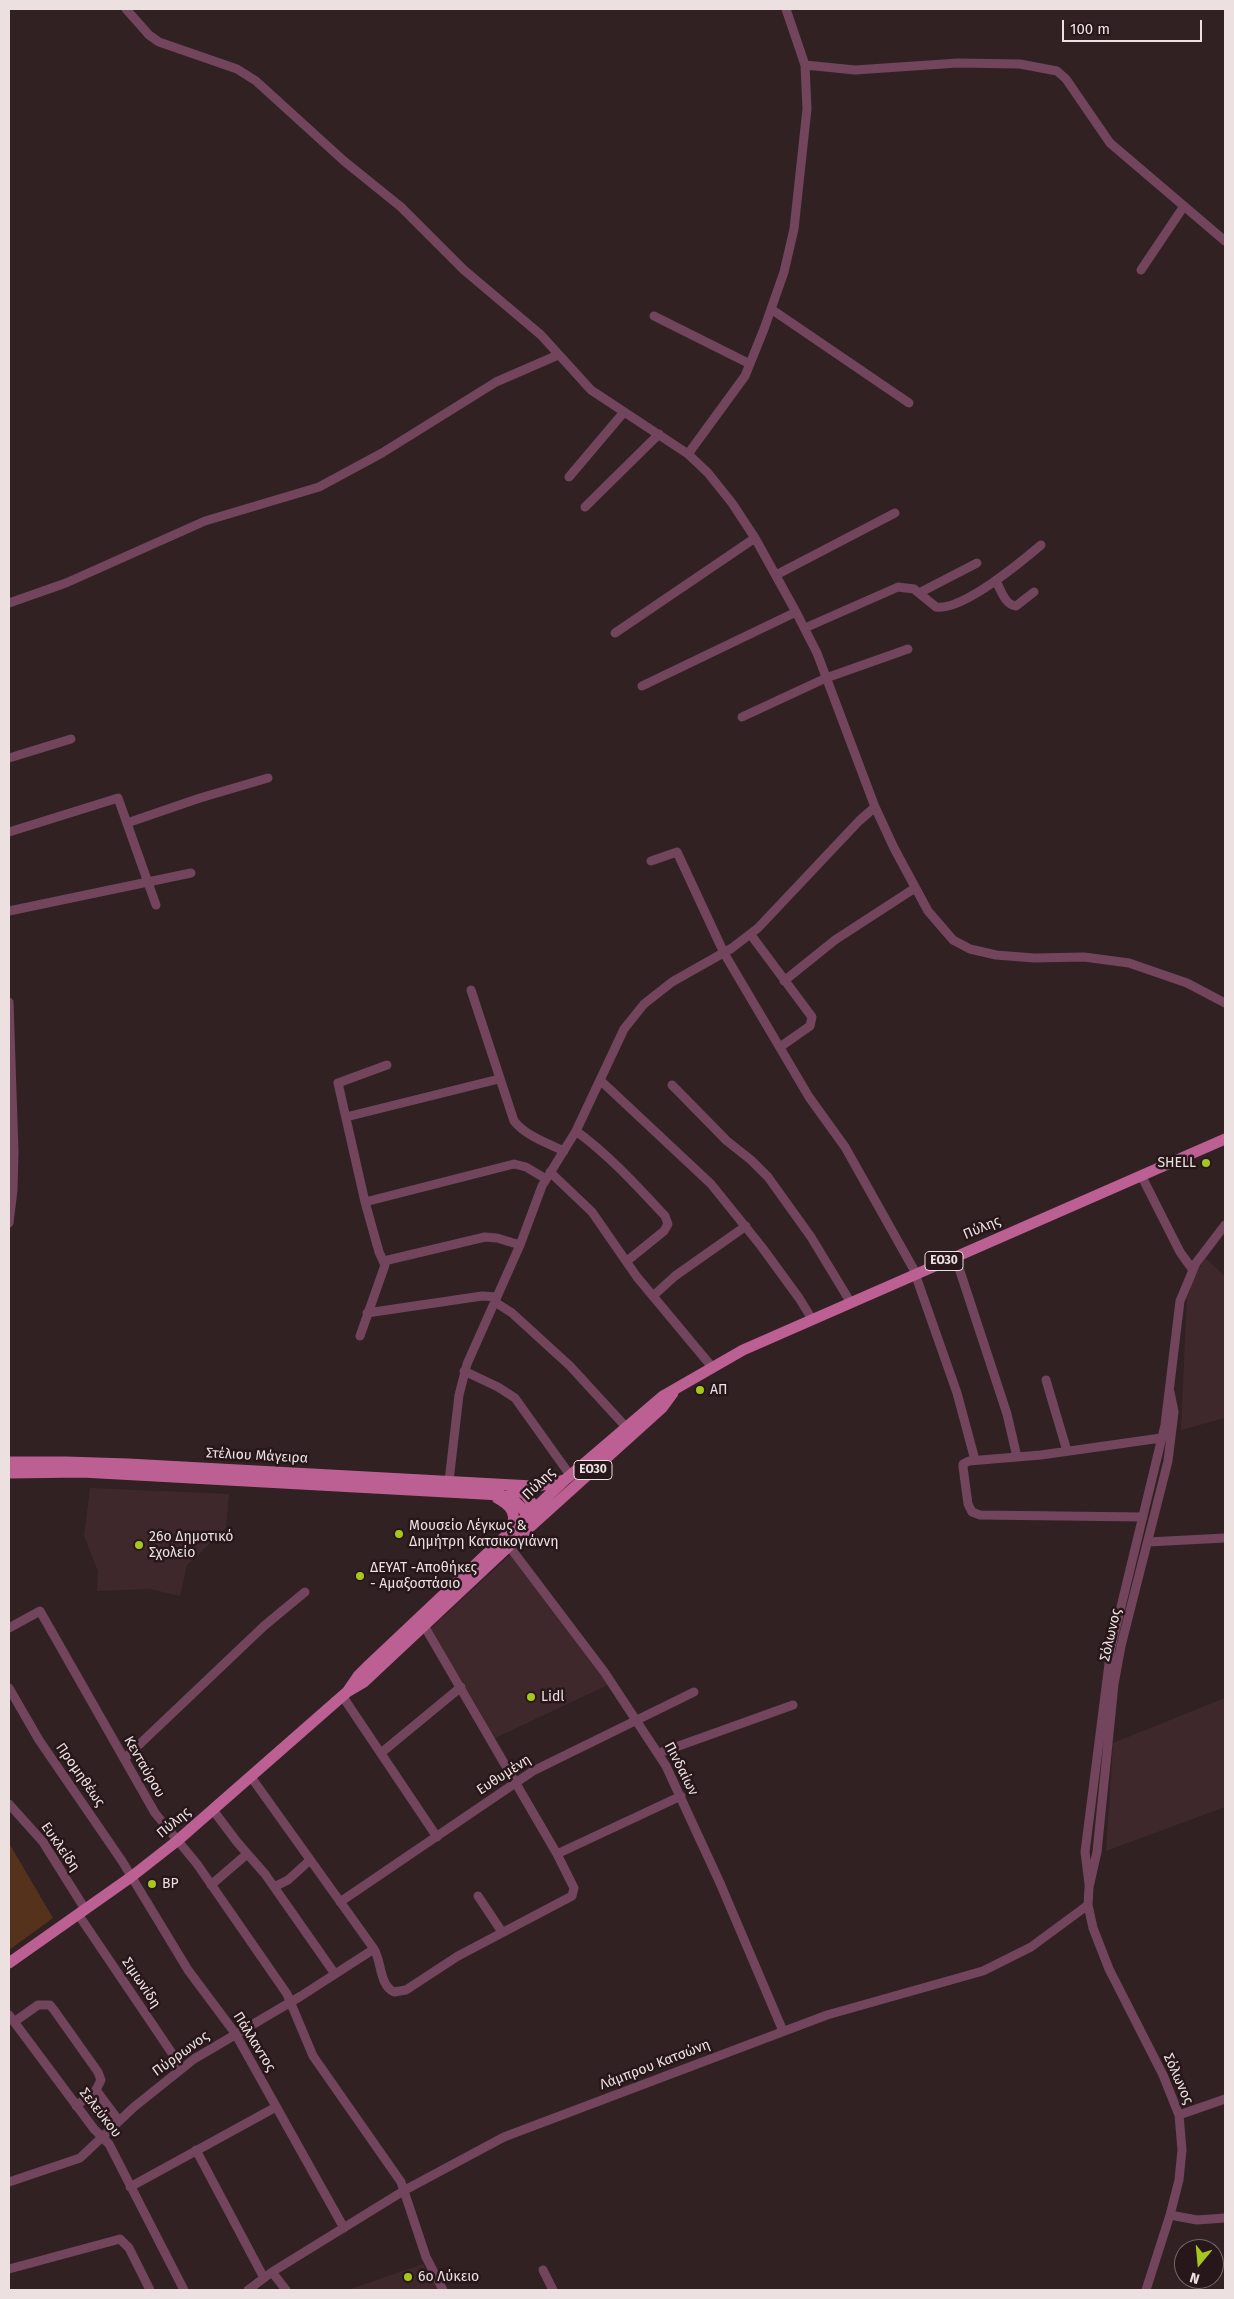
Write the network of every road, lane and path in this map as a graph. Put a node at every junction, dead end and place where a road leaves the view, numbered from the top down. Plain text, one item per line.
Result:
1 (126, 9) edge
2 (786, 9) edge
3 (805, 65) junction
4 (1184, 206) junction
5 (1225, 241) edge
6 (1141, 270) dead end
7 (771, 309) junction
8 (654, 316) dead end
9 (558, 355) junction
10 (750, 364) junction
11 (909, 402) dead end
12 (624, 412) junction
13 (659, 434) junction
14 (688, 454) junction
15 (569, 477) dead end
16 (585, 507) dead end
17 (894, 513) dead end
18 (756, 538) junction
19 (1041, 545) dead end
20 (977, 563) dead end
21 (776, 575) junction
22 (996, 581) junction
23 (1034, 592) dead end
24 (919, 594) junction
25 (9, 603) edge
26 (796, 612) junction
27 (805, 628) junction
28 (615, 633) dead end
29 (908, 649) dead end
30 (826, 678) junction
31 (642, 686) dead end
32 (742, 716) dead end
33 (71, 739) dead end
34 (9, 758) edge
35 (268, 778) dead end
36 (875, 807) junction
37 (127, 823) junction
38 (9, 832) edge
39 (651, 861) dead end
40 (191, 873) dead end
41 (148, 882) junction
42 (915, 888) junction
43 (156, 905) dead end
44 (9, 911) edge
45 (751, 935) junction
46 (724, 953) junction
47 (784, 981) junction
48 (471, 990) dead end
49 (9, 1002) edge
50 (1225, 1003) edge
51 (780, 1047) junction
52 (387, 1065) dead end
53 (499, 1079) junction
54 (600, 1080) junction
55 (672, 1085) dead end
56 (346, 1117) junction
57 (576, 1131) junction
58 (1225, 1139) edge
59 (564, 1151) junction
60 (1141, 1175) junction
61 (548, 1176) junction
62 (365, 1202) junction
63 (9, 1222) edge
64 (1225, 1225) edge
65 (746, 1226) junction
66 (520, 1245) junction
67 (955, 1256) junction
68 (384, 1261) junction
69 (627, 1261) junction
70 (1192, 1270) junction
71 (915, 1275) junction
72 (653, 1296) junction
73 (496, 1300) junction
74 (851, 1303) junction
75 (367, 1313) junction
76 (812, 1320) junction
77 (360, 1336) dead end
78 (712, 1367) junction
79 (464, 1371) junction
80 (1046, 1380) dead end
81 (674, 1391) junction
82 (1170, 1392) junction
83 (626, 1427) junction
84 (1161, 1438) junction
85 (1014, 1443) junction
86 (1067, 1451) junction
87 (1018, 1457) junction
88 (1004, 1458) junction
89 (976, 1460) junction
90 (9, 1462) edge
91 (9, 1473) edge
92 (568, 1477) junction
93 (449, 1482) junction
94 (503, 1484) junction
95 (486, 1494) junction
96 (535, 1516) junction
97 (1143, 1517) junction
98 (1225, 1538) edge
99 (508, 1540) junction
100 (1148, 1542) junction
101 (305, 1592) dead end
102 (422, 1622) junction
103 (9, 1628) edge
104 (9, 1688) edge
105 (461, 1688) junction
106 (694, 1692) dead end
107 (345, 1694) junction
108 (794, 1705) dead end
109 (638, 1720) junction
110 (658, 1752) junction
111 (381, 1753) junction
112 (124, 1759) junction
113 (251, 1777) junction
114 (515, 1782) junction
115 (681, 1796) junction
116 (9, 1804) edge
117 (212, 1810) junction
118 (437, 1837) junction
119 (177, 1841) junction
120 (247, 1854) junction
121 (557, 1854) junction
122 (310, 1861) junction
123 (131, 1877) junction
124 (211, 1885) junction
125 (274, 1887) junction
126 (1089, 1887) junction
127 (478, 1896) dead end
128 (340, 1902) junction
129 (1088, 1905) junction
130 (82, 1911) junction
131 (502, 1932) junction
132 (374, 1948) junction
133 (9, 1963) edge
134 (334, 1974) junction
135 (290, 2002) junction
136 (12, 2019) edge
137 (783, 2032) junction
138 (235, 2033) junction
139 (182, 2068) junction
140 (96, 2090) junction
141 (1225, 2099) edge
142 (76, 2106) junction
143 (276, 2107) junction
144 (1179, 2115) junction
145 (119, 2121) junction
146 (102, 2138) junction
147 (196, 2150) junction
148 (9, 2182) edge
149 (130, 2187) junction
150 (405, 2190) junction
151 (1170, 2215) junction
152 (1225, 2218) edge
153 (344, 2228) junction
154 (9, 2269) edge
155 (543, 2270) dead end
156 (272, 2272) junction
157 (264, 2278) junction
158 (150, 2290) edge
159 (184, 2290) edge
160 (248, 2290) edge
161 (286, 2290) edge
162 (443, 2290) edge
163 (553, 2290) edge
164 (1146, 2290) edge

1 - 9 street
2 - 3 street
3 - 4 street
3 - 7 street
4 - 5 street
4 - 6 street
7 - 10 street
7 - 11 street
8 - 10 street
9 - 12 street
9 - 25 street
10 - 14 street
12 - 13 street
12 - 15 street
13 - 14 street
13 - 16 street
14 - 18 street
17 - 21 street
18 - 21 street
18 - 28 street
19 - 22 street
20 - 24 street
21 - 26 street
22 - 23 street
22 - 24 street
24 - 27 street
26 - 27 street
26 - 31 street
27 - 30 street
29 - 30 street
30 - 32 street
30 - 36 street
33 - 34 street
35 - 37 street
36 - 42 street
36 - 45 street
37 - 38 street
37 - 41 street
39 - 46 street
40 - 41 street
41 - 43 street
41 - 44 street
42 - 47 street
42 - 50 street
45 - 46 street
45 - 47 street
46 - 51 street
46 - 54 street
47 - 51 street
48 - 53 street
49 - 63 street
51 - 71 street
52 - 56 street
53 - 56 street
53 - 59 street
54 - 57 street
54 - 65 street
55 - 74 street
56 - 62 street
57 - 59 street
57 - 69 street
58 - 60 main road, Πύλης / ΕΟ30
59 - 61 street
60 - 67 main road, Πύλης / ΕΟ30
60 - 70 street
61 - 62 street
61 - 66 street
61 - 69 street
62 - 68 street
64 - 70 street, Σόλωνος
65 - 72 street
65 - 76 street
66 - 68 street
66 - 73 street
67 - 71 main road, Πύλης / ΕΟ30
67 - 85 street
68 - 75 street
69 - 72 street
70 - 82 street, Σόλωνος
71 - 74 main road, Πύλης / ΕΟ30
71 - 89 street
72 - 78 street
73 - 75 street
73 - 79 street
73 - 83 street
74 - 76 main road, Πύλης / ΕΟ30
75 - 77 street
76 - 78 main road, Πύλης / ΕΟ30
78 - 81 main road, Πύλης / ΕΟ30
79 - 92 street
79 - 93 street
80 - 86 street
81 - 83 main road, Πύλης / ΕΟ30
81 - 96 main road, Πύλης / ΕΟ30
82 - 84 street, Σόλωνος
82 - 100 street, Σόλωνος
83 - 92 main road, Πύλης / ΕΟ30
84 - 86 street
84 - 97 street, Σόλωνος
85 - 87 street
85 - 88 street
86 - 87 street
87 - 88 street
88 - 89 street
89 - 97 street
90 - 93 main road, Στέλιου Μάγειρα
91 - 95 main road, Στέλιου Μάγειρα
92 - 94 main road, Στέλιου Μάγειρα
92 - 96 main road, Πύλης / ΕΟ30
93 - 94 main road, Στέλιου Μάγειρα
94 - 96 main road
95 - 96 main road, Στέλιου Μάγειρα
95 - 99 main road
96 - 99 main road, Πύλης / ΕΟ30
97 - 126 street, Σόλωνος
98 - 100 street
99 - 102 main road, Πύλης / ΕΟ30
99 - 109 street, Πινδαίων
100 - 126 street, Σόλωνος
101 - 112 street
102 - 105 street
102 - 107 main road, Πύλης / ΕΟ30
103 - 112 street, Κενταύρου
104 - 123 street, Προμηθέως
105 - 111 street
105 - 114 street
106 - 109 street, Ευθυμένη
107 - 111 street
107 - 113 main road, Πύλης / ΕΟ30
108 - 110 street
109 - 110 street, Πινδαίων
109 - 114 street, Ευθυμένη
110 - 115 street, Πινδαίων
111 - 118 street
112 - 119 street, Κενταύρου
113 - 117 main road, Πύλης / ΕΟ30
113 - 122 street
114 - 118 street, Ευθυμένη
114 - 121 street
115 - 121 street
115 - 137 street, Πινδαίων
116 - 130 street, Ευκλείδη
117 - 119 main road, Πύλης / ΕΟ30
117 - 120 street
118 - 128 street, Ευθυμένη
119 - 123 main road, Πύλης / ΕΟ30
119 - 124 street, Κενταύρου
120 - 124 street
120 - 125 street
121 - 131 street
122 - 125 street
122 - 128 street
123 - 130 main road, Πύλης / ΕΟ30
123 - 138 street, Πάλλαντος
124 - 135 street, Κενταύρου
125 - 134 street
126 - 129 street, Σόλωνος
127 - 131 street
128 - 132 street
129 - 137 street, Λάμπρου Κατσώνη
129 - 144 street, Σόλωνος
130 - 133 main road, Πύλης / ΕΟ30
130 - 139 street, Σιμωνίδη
131 - 132 street
132 - 134 street, Πύρρωνος
134 - 135 street, Πύρρωνος
135 - 138 street, Πύρρωνος
135 - 150 street, Κενταύρου
136 - 140 street
136 - 142 street, Σελεύκου
137 - 150 street, Λάμπρου Κατσώνη
138 - 139 street, Πύρρωνος
138 - 143 street, Πάλλαντος
139 - 145 street, Πύρρωνος
140 - 142 street
140 - 145 street
141 - 144 street
142 - 146 street, Σελεύκου
143 - 147 street
143 - 153 street, Πάλλαντος
144 - 151 street, Σόλωνος
145 - 146 street, Πύρρωνος
146 - 148 street, Πύρρωνος
146 - 149 street, Σελεύκου
147 - 149 street
147 - 157 street
149 - 159 street, Σελεύκου
150 - 153 street, Λάμπρου Κατσώνη
150 - 162 street, Κενταύρου
151 - 152 street
151 - 164 street, Σόλωνος
153 - 156 street, Λάμπρου Κατσώνη
154 - 158 street
155 - 163 street
156 - 157 street, Λάμπρου Κατσώνη
156 - 161 street
157 - 160 street, Λάμπρου Κατσώνη

